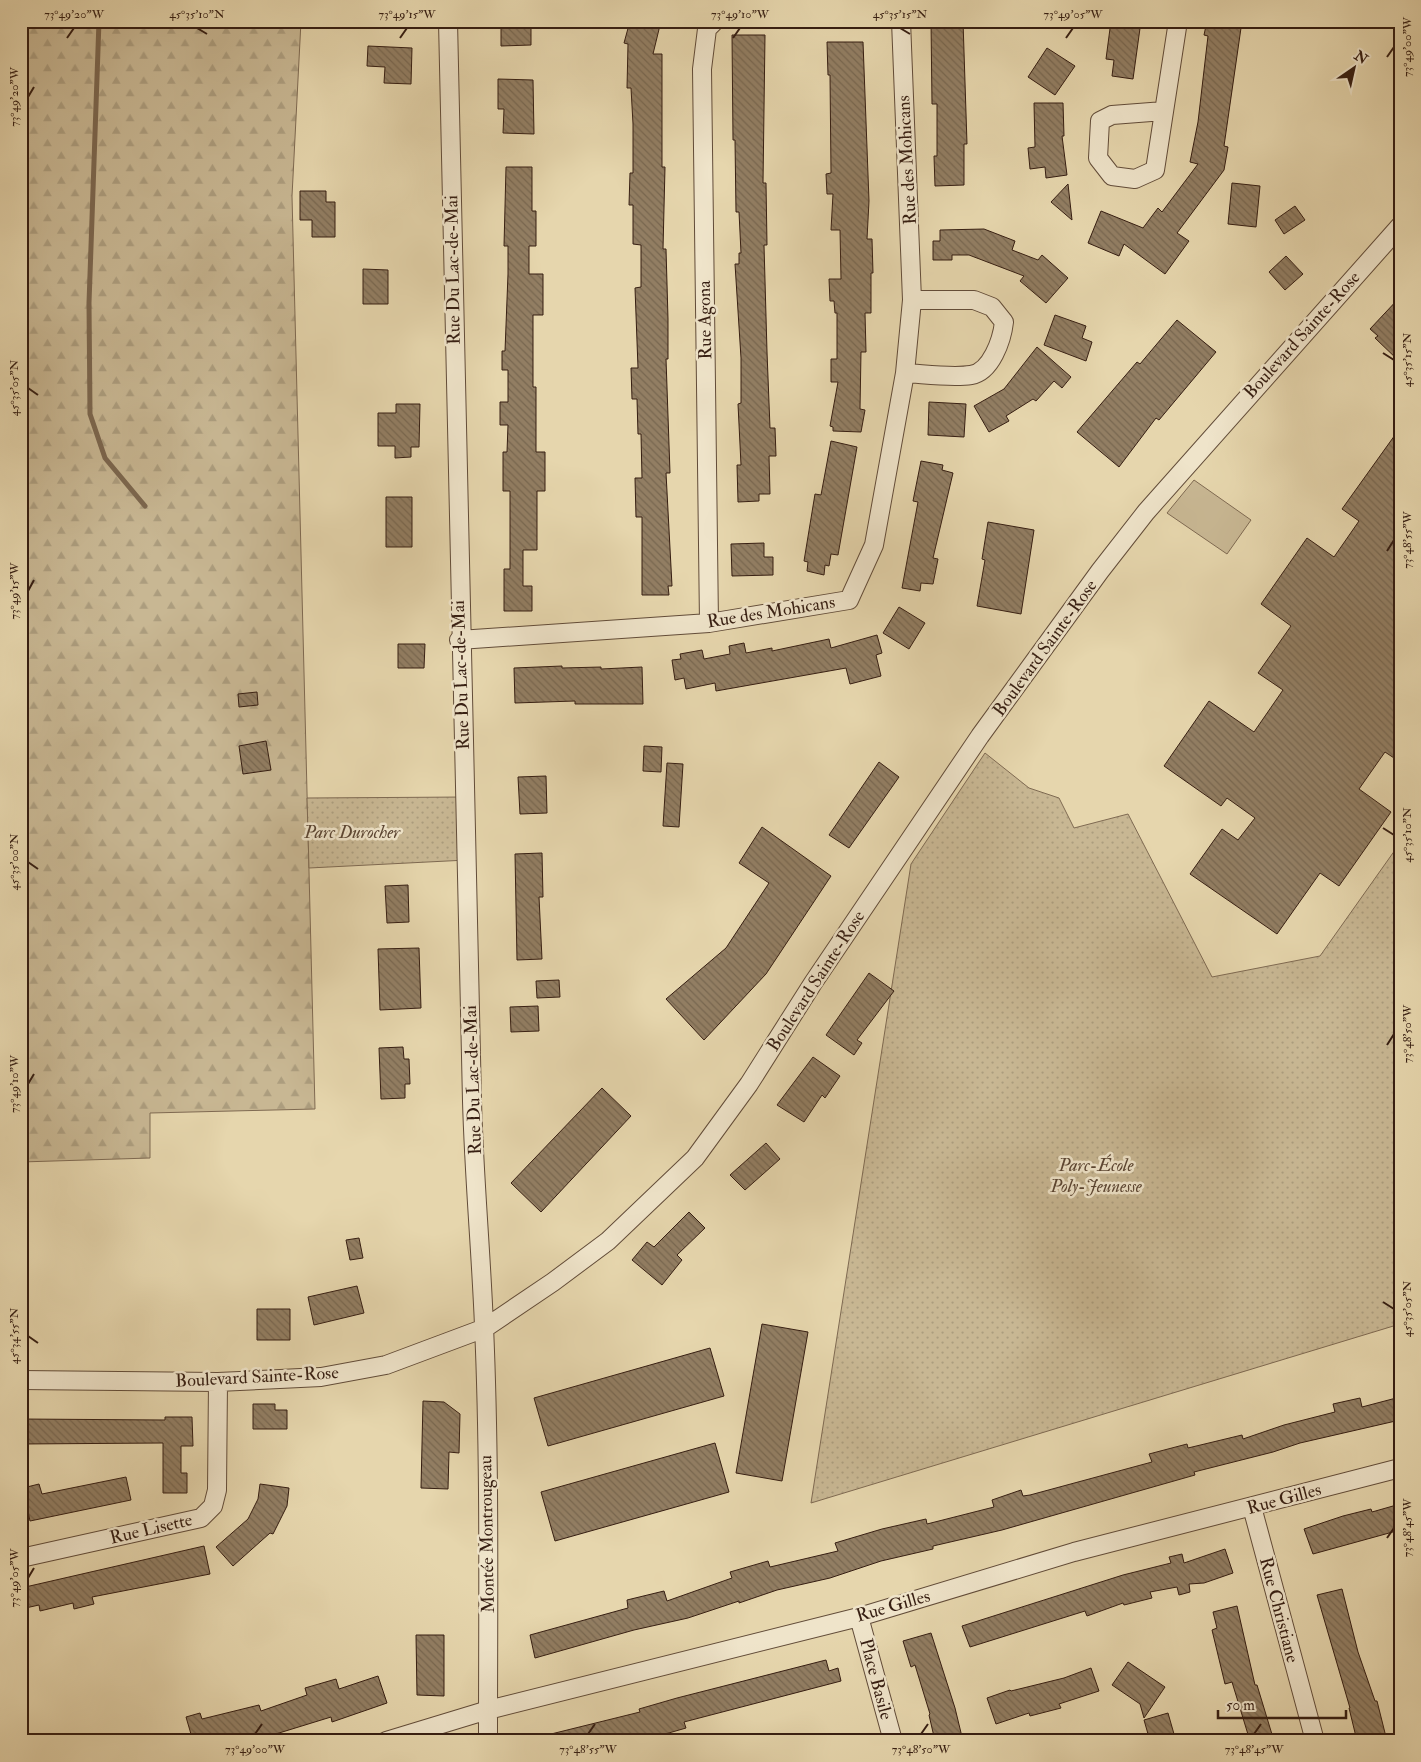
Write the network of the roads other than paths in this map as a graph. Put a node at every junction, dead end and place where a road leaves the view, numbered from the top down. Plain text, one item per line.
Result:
1 (448, 21) edge
2 (715, 21) edge
3 (901, 21) edge
4 (1178, 21) edge
5 (1164, 111) junction
6 (1400, 226) edge
7 (912, 300) junction
8 (905, 373) junction
9 (709, 623) junction
10 (459, 640) junction
11 (484, 1328) junction
12 (21, 1380) edge
13 (218, 1382) junction
14 (1400, 1468) edge
15 (1252, 1507) junction
16 (21, 1558) edge
17 (859, 1617) junction
18 (488, 1710) junction
19 (386, 1741) edge
20 (488, 1741) edge
21 (892, 1741) edge
22 (1314, 1741) edge

1 - 10 street, Rue Du Lac-de-Mai
2 - 9 street, Rue Agona
3 - 7 street, Rue des Mohicans
4 - 5 street
5 - 5 street
6 - 11 street, Boulevard Sainte-Rose
7 - 8 street, Rue des Mohicans
7 - 8 street
8 - 9 street, Rue des Mohicans
9 - 10 street, Rue des Mohicans
10 - 11 street, Rue Du Lac-de-Mai
11 - 13 street, Boulevard Sainte-Rose
11 - 18 street, Montée Montrougeau
12 - 13 street, Boulevard Sainte-Rose
13 - 16 street, Rue Lisette
14 - 15 street, Rue Gilles
15 - 17 street, Rue Gilles
15 - 22 street, Rue Christiane
17 - 18 street, Rue Gilles
17 - 21 street, Place Basile
18 - 19 street, Rue Gilles
18 - 20 street, Montée Montrougeau

